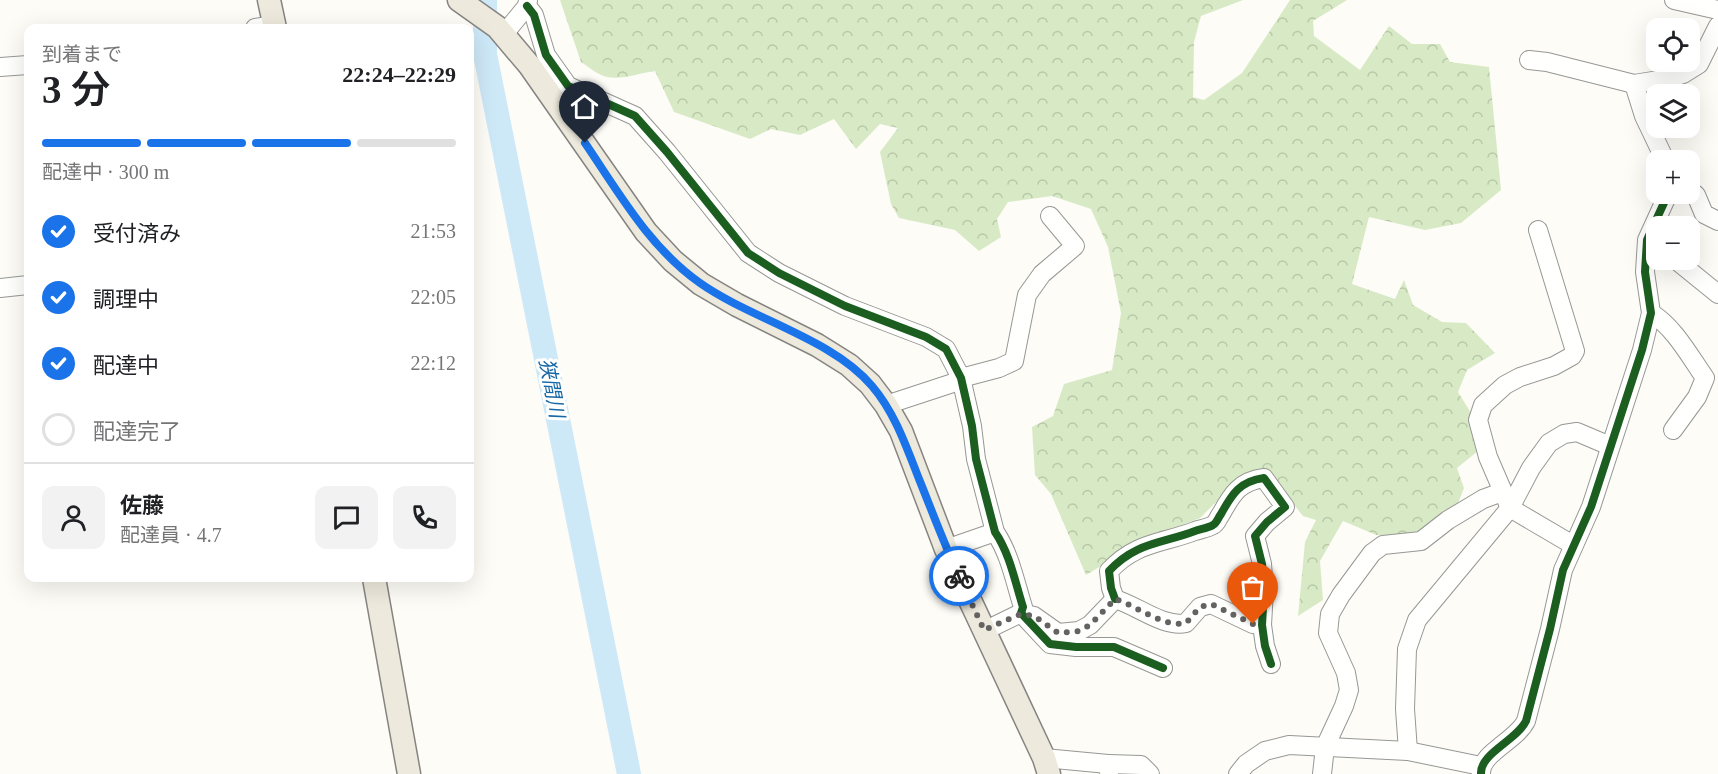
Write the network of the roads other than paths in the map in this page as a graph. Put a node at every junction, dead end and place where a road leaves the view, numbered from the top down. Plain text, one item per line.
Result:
1 (269, 0) edge
2 (1674, 0) edge
3 (464, 3) edge
4 (528, 3) edge
5 (1718, 10) edge
6 (268, 24) edge
7 (1718, 26) edge
8 (501, 31) junction
9 (1529, 60) dead end
10 (24, 65) edge
11 (0, 67) edge
12 (1634, 84) junction
13 (1660, 150) edge
14 (1699, 204) edge
15 (1050, 216) dead end
16 (1718, 221) edge
17 (1538, 230) dead end
18 (1646, 268) edge
19 (1688, 270) edge
20 (24, 285) edge
21 (0, 288) edge
22 (1718, 294) edge
23 (1650, 313) junction
24 (961, 378) junction
25 (886, 405) junction
26 (1673, 430) dead end
27 (1610, 446) junction
28 (1506, 500) junction
29 (995, 532) junction
30 (1573, 545) junction
31 (946, 549) junction
32 (375, 582) edge
33 (1115, 599) junction
34 (1021, 614) junction
35 (1262, 625) junction
36 (984, 630) junction
37 (1271, 664) dead end
38 (1163, 668) dead end
39 (1325, 747) junction
40 (1408, 751) junction
41 (1047, 766) edge
42 (1109, 769) edge
43 (1481, 770) edge
44 (409, 774) edge
45 (1150, 774) edge
46 (1238, 774) edge
47 (1322, 774) edge

1 - 6 main road
2 - 5 street
3 - 8 main road
4 - 8 street
4 - 24 street
7 - 12 street
8 - 25 main road
9 - 12 street
10 - 11 street
12 - 13 street
14 - 16 street
15 - 24 street
17 - 28 street
18 - 23 street
19 - 22 street
20 - 21 street
23 - 26 street
23 - 27 street
24 - 25 street
24 - 29 street
25 - 31 main road
27 - 28 street
27 - 30 street
28 - 30 street
28 - 39 street
28 - 40 street
29 - 31 street
29 - 34 street
30 - 43 street
31 - 36 main road
32 - 44 main road
33 - 34 street
33 - 35 street
33 - 35 street
34 - 36 street
34 - 38 street
35 - 37 street
36 - 41 main road
39 - 40 street
39 - 46 street
39 - 47 street
40 - 43 street
41 - 42 street
42 - 45 street

